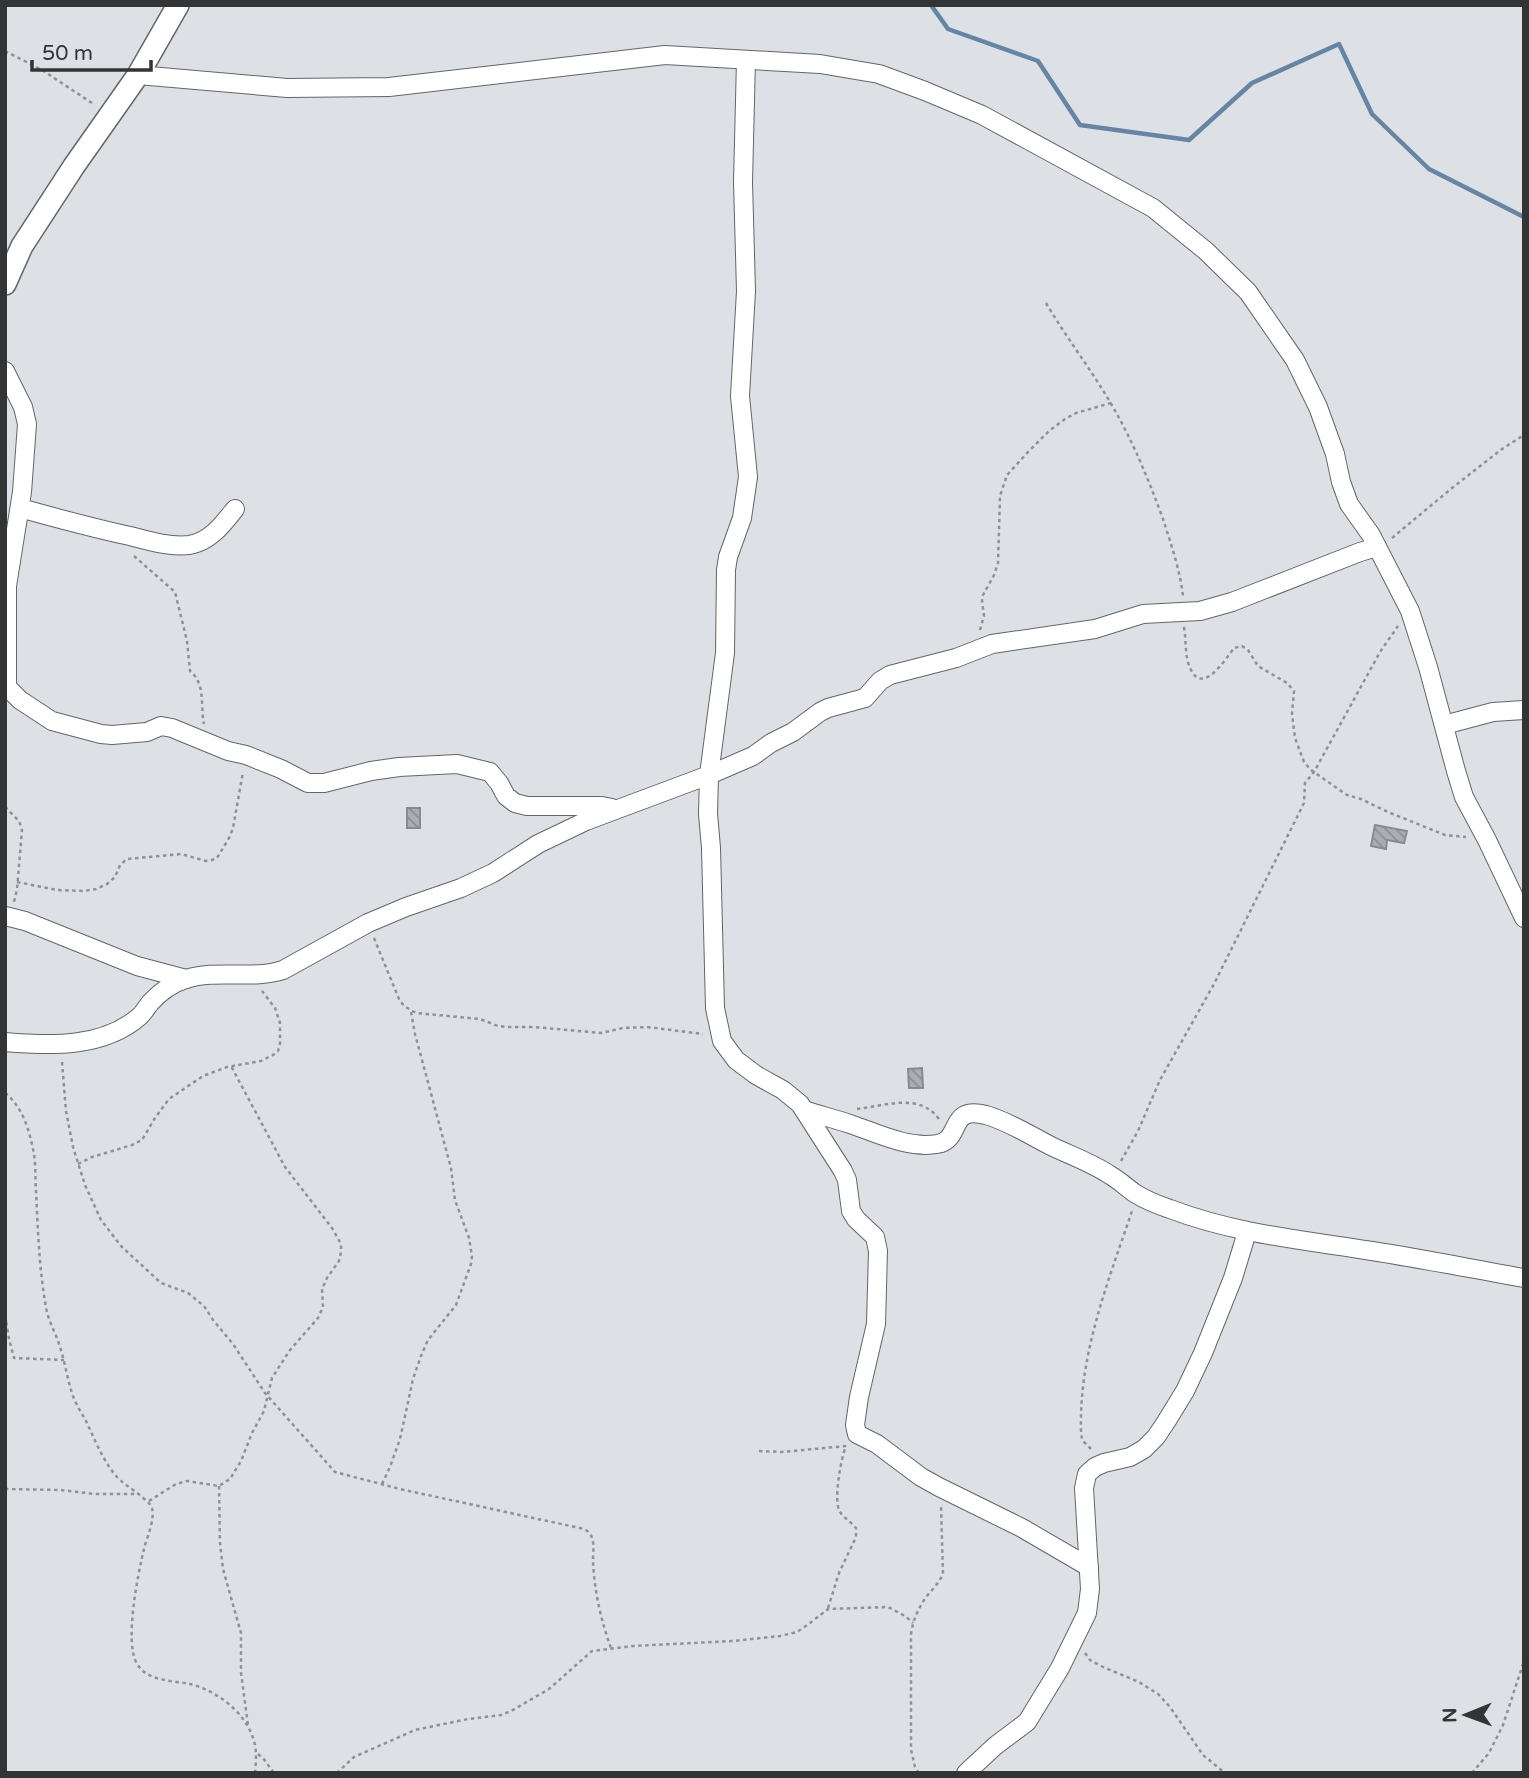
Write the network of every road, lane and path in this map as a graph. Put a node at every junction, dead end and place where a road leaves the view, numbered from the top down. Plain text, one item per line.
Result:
1 (178, 5) edge
2 (5, 51) edge
3 (746, 60) junction
4 (138, 75) junction
5 (110, 115) junction
6 (5, 284) edge
7 (1046, 303) dead end
8 (5, 371) edge
9 (1111, 403) junction
10 (1524, 435) edge
11 (20, 508) junction
12 (235, 509) dead end
13 (116, 533) junction
14 (1377, 547) junction
15 (1410, 611) junction
16 (1183, 612) junction
17 (976, 650) junction
18 (6, 685) edge
19 (1524, 710) edge
20 (1444, 725) junction
21 (215, 746) junction
22 (246, 755) junction
23 (1314, 772) junction
24 (709, 775) junction
25 (5, 807) edge
26 (618, 809) junction
27 (1487, 840) junction
28 (17, 882) junction
29 (6, 916) edge
30 (1524, 918) edge
31 (368, 923) junction
32 (249, 975) junction
33 (186, 979) junction
34 (411, 1012) junction
35 (722, 1041) junction
36 (5, 1042) edge
37 (60, 1044) junction
38 (231, 1066) junction
39 (5, 1093) edge
40 (804, 1110) junction
41 (847, 1110) dead end
42 (950, 1137) junction
43 (78, 1164) junction
44 (1112, 1176) junction
45 (1139, 1196) junction
46 (1247, 1232) junction
47 (1524, 1279) edge
48 (5, 1315) edge
49 (64, 1360) junction
50 (268, 1396) junction
51 (851, 1440) junction
52 (759, 1451) dead end
53 (1101, 1464) junction
54 (382, 1485) junction
55 (219, 1486) junction
56 (5, 1489) edge
57 (943, 1489) junction
58 (136, 1493) junction
59 (149, 1501) junction
60 (1089, 1567) junction
61 (828, 1609) junction
62 (913, 1623) junction
63 (1080, 1626) junction
64 (611, 1648) junction
65 (1524, 1661) edge
66 (248, 1726) junction
67 (256, 1753) junction
68 (256, 1773) edge
69 (274, 1773) edge
70 (337, 1773) edge
71 (919, 1773) edge
72 (966, 1773) edge
73 (1224, 1773) edge
74 (1472, 1773) edge

1 - 4 street
2 - 5 path
3 - 4 street
3 - 14 street
3 - 24 street
4 - 5 street
5 - 6 street
7 - 9 path
8 - 11 street
9 - 16 path
9 - 17 path
10 - 14 path
11 - 13 street
11 - 18 street
12 - 13 street
13 - 21 path
14 - 15 street
14 - 16 street
15 - 20 street
15 - 23 path
16 - 17 street
16 - 23 path
17 - 24 street
18 - 21 street
19 - 20 street
20 - 27 street
21 - 22 street
22 - 26 street
22 - 28 path
23 - 27 path
23 - 44 path
24 - 26 street
24 - 35 street
25 - 28 path
26 - 31 street
27 - 30 street
28 - 29 path
29 - 33 street
31 - 32 street
31 - 34 path
32 - 33 street
32 - 38 path
33 - 37 street
34 - 35 path
34 - 54 path
35 - 40 street
36 - 37 street
37 - 43 path
38 - 43 path
38 - 50 path
39 - 49 path
40 - 42 street
40 - 51 street
41 - 42 path
42 - 44 street
43 - 50 path
44 - 45 street
45 - 46 street
45 - 53 path
46 - 47 street
46 - 53 street
48 - 49 path
49 - 58 path
50 - 54 path
50 - 55 path
51 - 52 path
51 - 57 street
51 - 61 path
53 - 60 street
54 - 64 path
55 - 59 path
55 - 66 path
56 - 58 path
57 - 60 street
57 - 62 path
58 - 59 path
59 - 66 path
60 - 63 street
61 - 62 path
61 - 64 path
62 - 71 path
63 - 72 street
63 - 73 path
64 - 70 path
65 - 74 path
66 - 67 path
67 - 68 path
67 - 69 path

